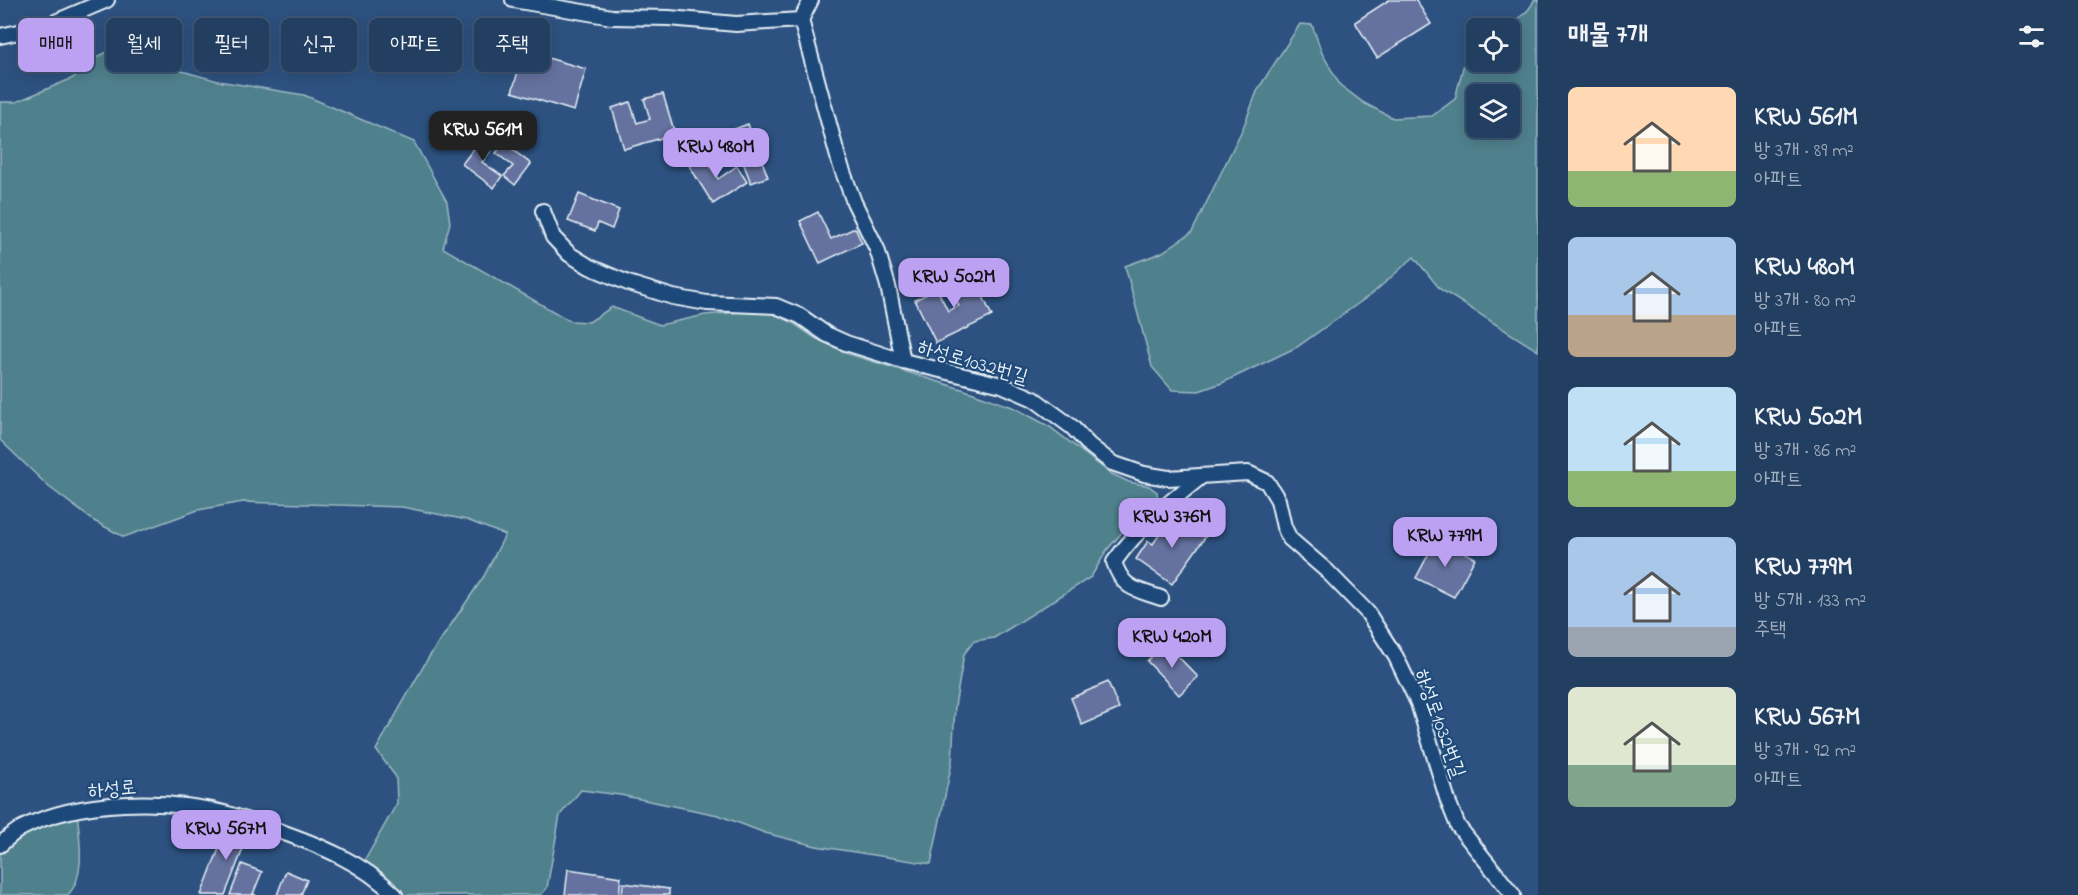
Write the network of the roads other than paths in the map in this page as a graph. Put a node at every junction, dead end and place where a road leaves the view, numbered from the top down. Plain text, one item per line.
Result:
1 (106, 0) edge
2 (513, 0) edge
3 (811, 0) edge
4 (801, 20) junction
5 (0, 36) edge
6 (543, 211) dead end
7 (903, 361) junction
8 (1202, 476) junction
9 (1161, 598) dead end
10 (0, 845) edge
11 (395, 895) edge
12 (1513, 895) edge

1 - 5 lane
2 - 4 lane
3 - 4 lane
4 - 7 lane, 하성로1032번길
6 - 7 lane
7 - 8 lane, 하성로1032번길
8 - 9 lane
8 - 12 lane, 하성로1032번길
10 - 11 lane, 하성로

